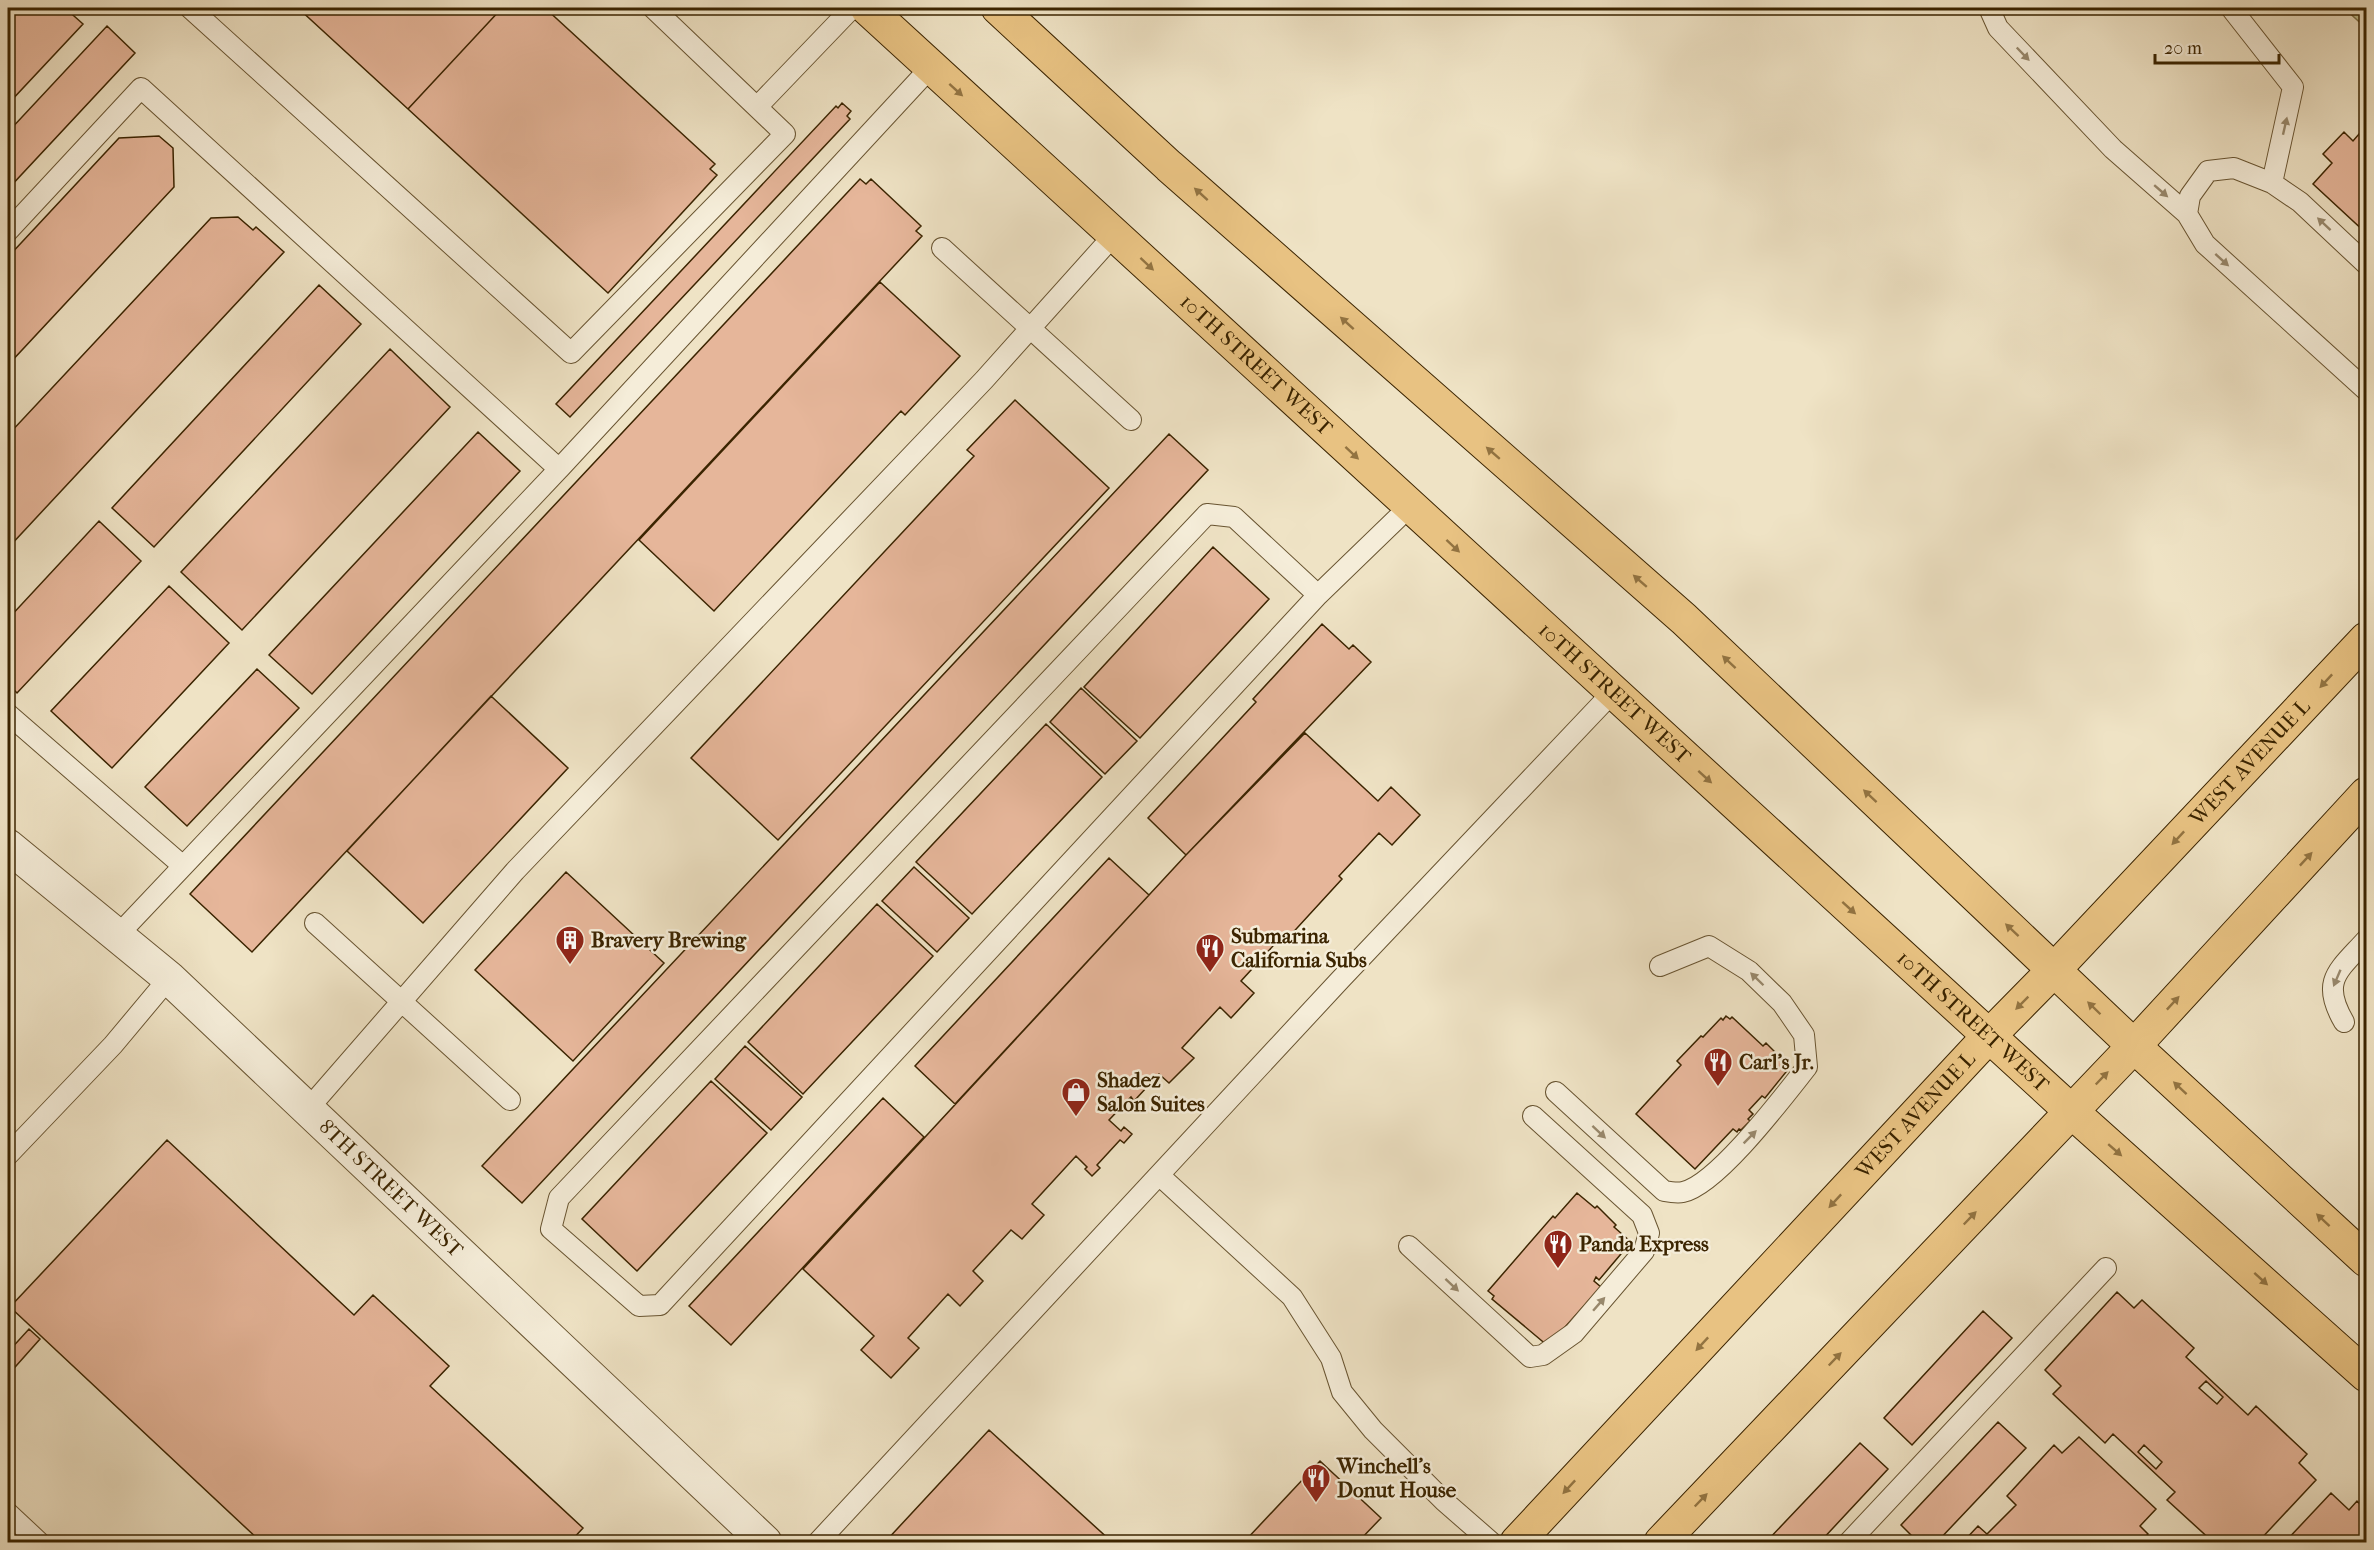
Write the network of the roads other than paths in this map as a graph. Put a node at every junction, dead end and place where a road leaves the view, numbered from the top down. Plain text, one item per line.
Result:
1 (190, 8) edge
2 (653, 8) edge
3 (852, 8) edge
4 (867, 8) edge
5 (998, 8) edge
6 (1989, 8) edge
7 (2231, 8) edge
8 (931, 67) junction
9 (757, 108) junction
10 (2272, 183) junction
11 (2187, 214) junction
12 (8, 231) edge
13 (1114, 235) junction
14 (942, 248) dead end
15 (2367, 264) edge
16 (1030, 329) junction
17 (2367, 390) edge
18 (1131, 420) dead end
19 (559, 469) junction
20 (1410, 506) junction
21 (1318, 595) junction
22 (2367, 639) edge
23 (1612, 692) junction
24 (8, 714) edge
25 (2367, 794) edge
26 (8, 846) edge
27 (183, 866) junction
28 (315, 923) dead end
29 (117, 936) junction
30 (2367, 940) edge
31 (1660, 966) dead end
32 (2054, 970) junction
33 (169, 978) junction
34 (402, 1001) junction
35 (2344, 1022) dead end
36 (1989, 1036) junction
37 (2134, 1046) junction
38 (1556, 1092) dead end
39 (510, 1100) dead end
40 (308, 1109) junction
41 (2071, 1111) junction
42 (1533, 1116) dead end
43 (8, 1155) edge
44 (1159, 1175) junction
45 (1409, 1246) dead end
46 (2367, 1260) edge
47 (2106, 1268) dead end
48 (2367, 1375) edge
49 (8, 1513) edge
50 (39, 1542) edge
51 (765, 1542) edge
52 (818, 1542) edge
53 (1491, 1542) edge
54 (1517, 1542) edge
55 (1661, 1542) edge
56 (1850, 1542) edge

1 - 9 lane
2 - 9 lane
3 - 9 lane
4 - 8 main road, 10TH STREET WEST
32 -> 5 main road
6 -> 11 lane
10 -> 7 lane
8 -> 13 main road, 10TH STREET WEST
8 - 19 lane
10 - 11 lane
15 -> 10 lane
11 -> 17 lane
12 - 19 lane
13 - 16 lane
13 -> 20 main road, 10TH STREET WEST
14 - 16 lane
16 - 18 lane
16 - 34 lane
19 - 27 lane
20 - 21 lane
20 -> 23 main road, 10TH STREET WEST
21 - 21 lane
22 -> 32 main road, WEST AVENUE L
23 -> 36 main road, 10TH STREET WEST
23 - 44 lane
24 - 27 lane
37 -> 25 main road
26 - 29 street, 8TH STREET WEST
27 - 29 lane
28 - 34 lane
29 - 33 street, 8TH STREET WEST
30 -> 35 lane
38 -> 31 lane
32 -> 36 main road, WEST AVENUE L
37 -> 32 main road
33 - 40 street, 8TH STREET WEST
33 - 43 lane
34 - 39 lane
34 - 40 lane
36 - 41 main road, 10TH STREET WEST
36 -> 54 main road, WEST AVENUE L
41 -> 37 main road
46 -> 37 main road
40 - 51 street, 8TH STREET WEST
41 -> 48 main road, 10TH STREET WEST
55 -> 41 main road
45 -> 42 lane
44 - 52 lane
44 - 53 lane
47 - 56 lane
49 - 50 lane

